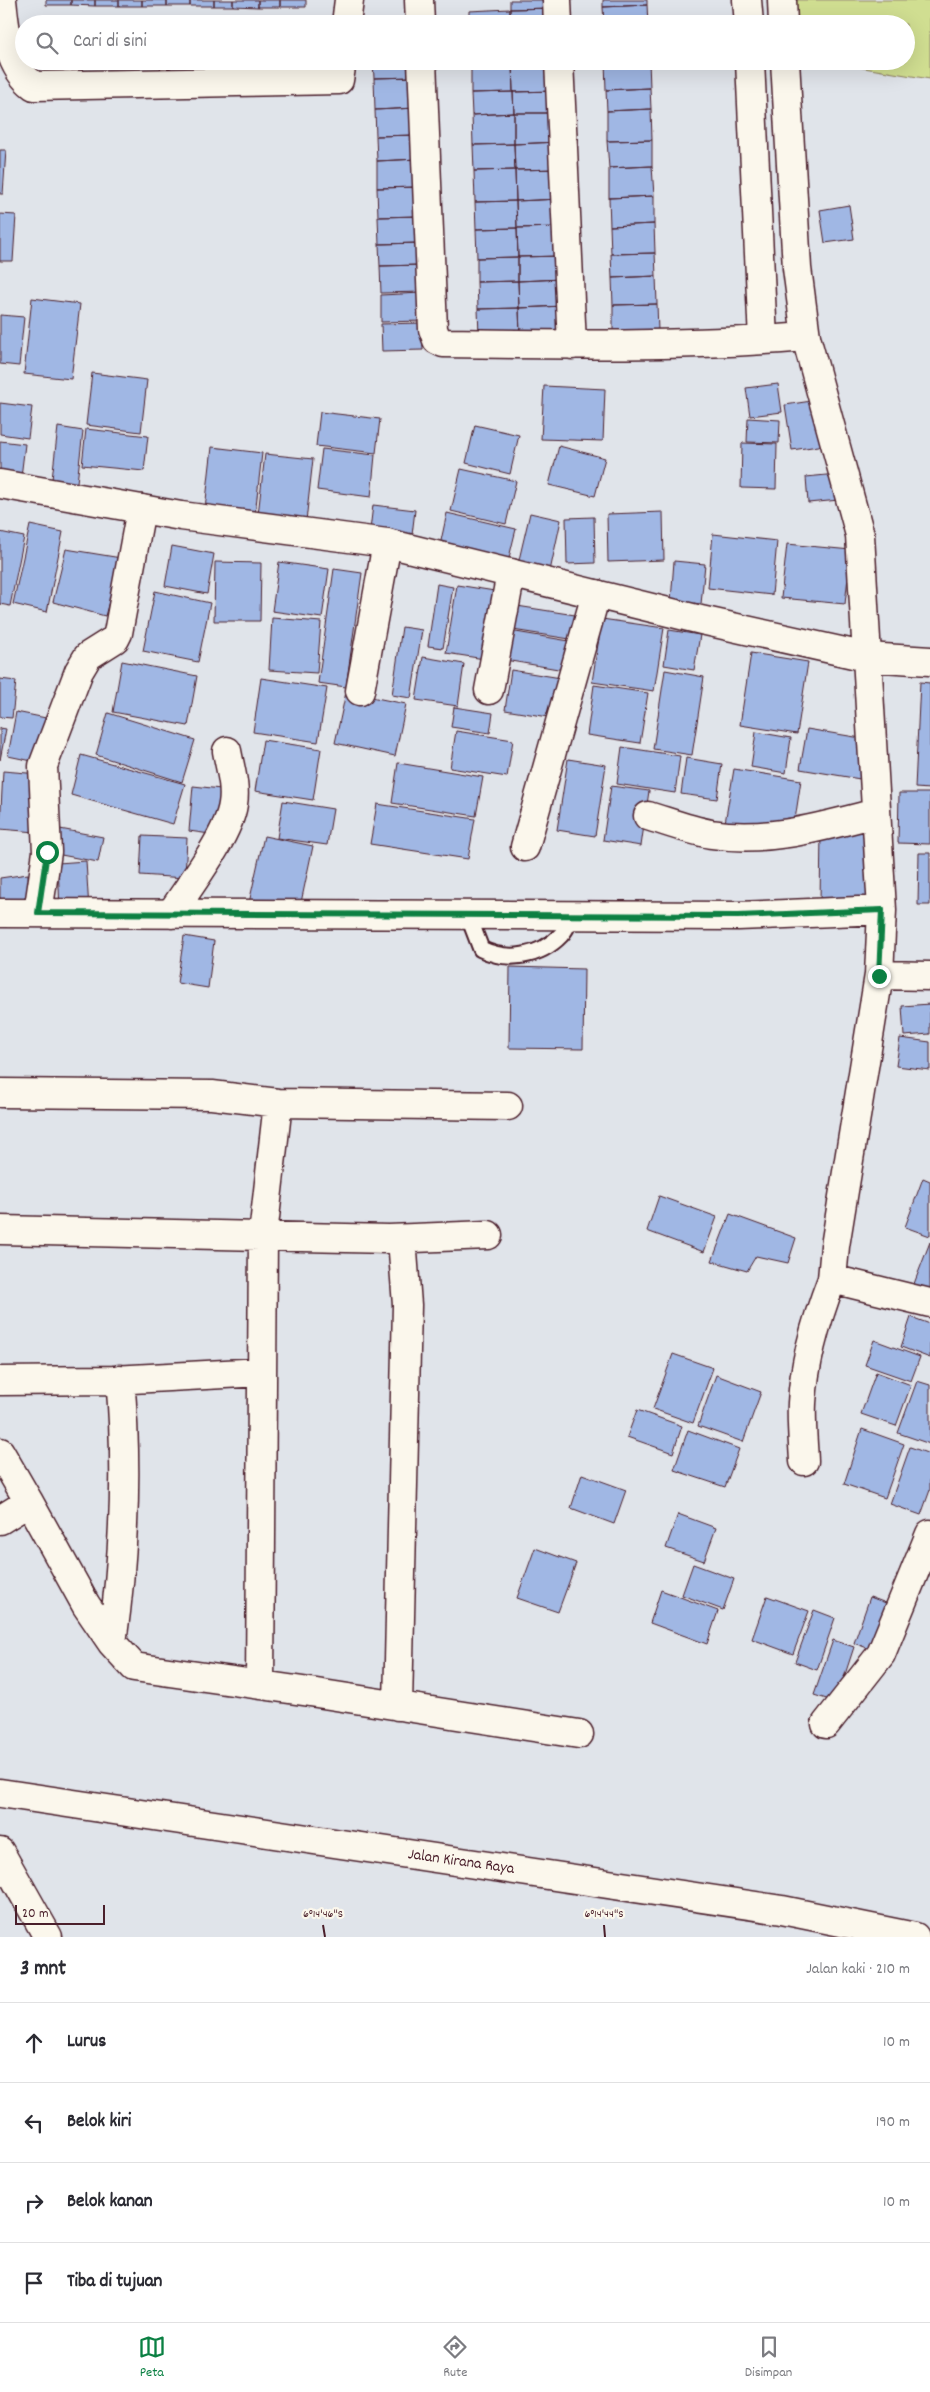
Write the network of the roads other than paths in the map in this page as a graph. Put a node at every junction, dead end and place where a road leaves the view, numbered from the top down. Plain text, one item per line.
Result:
1 (2, 0) edge
2 (349, 0) edge
3 (419, 0) edge
4 (557, 0) edge
5 (747, 0) edge
6 (782, 0) edge
7 (347, 15) edge
8 (420, 15) edge
9 (558, 15) edge
10 (748, 15) edge
11 (783, 15) edge
12 (15, 61) edge
13 (19, 70) edge
14 (341, 70) edge
15 (422, 70) edge
16 (559, 70) edge
17 (750, 70) edge
18 (786, 70) edge
19 (806, 337) junction
20 (763, 340) junction
21 (572, 345) junction
22 (0, 484) edge
23 (141, 509) junction
24 (387, 542) junction
25 (510, 573) junction
26 (596, 594) junction
27 (868, 657) junction
28 (930, 661) edge
29 (489, 690) dead end
30 (360, 691) dead end
31 (227, 751) dead end
32 (876, 813) junction
33 (648, 816) dead end
34 (525, 847) dead end
35 (882, 910) junction
36 (0, 913) edge
37 (38, 913) junction
38 (171, 914) junction
39 (468, 915) junction
40 (573, 915) junction
41 (879, 976) junction
42 (930, 976) edge
43 (0, 1093) edge
44 (278, 1103) junction
45 (508, 1106) dead end
46 (0, 1230) edge
47 (263, 1235) junction
48 (488, 1235) dead end
49 (402, 1239) junction
50 (832, 1279) junction
51 (930, 1302) edge
52 (262, 1372) junction
53 (120, 1379) junction
54 (0, 1381) edge
55 (0, 1452) edge
56 (804, 1461) dead end
57 (29, 1502) junction
58 (0, 1520) edge
59 (930, 1534) edge
60 (112, 1643) junction
61 (260, 1685) junction
62 (398, 1706) junction
63 (826, 1724) dead end
64 (579, 1734) dead end
65 (2, 1791) edge
66 (0, 1852) edge
67 (48, 1937) edge
68 (915, 1937) edge

1 - 12 street
2 - 7 street
3 - 8 street
4 - 9 street
5 - 10 street
6 - 11 street
13 - 14 street
15 - 21 street
16 - 21 street
17 - 20 street
18 - 19 street
19 - 20 street
19 - 27 street
20 - 21 street
22 - 23 street
23 - 24 street
23 - 37 street
24 - 25 street
24 - 30 street
25 - 26 street
25 - 29 street
26 - 27 street
26 - 34 street
27 - 28 street
27 - 32 street
31 - 38 street
32 - 33 street
32 - 35 street
35 - 40 street
35 - 41 street
36 - 37 street
37 - 38 street
38 - 39 street
39 - 40 street
39 - 40 lane
41 - 42 street
41 - 50 street
43 - 44 street
44 - 45 street
44 - 47 street
46 - 47 street
47 - 49 street
47 - 52 street
48 - 49 street
49 - 62 street
50 - 51 street
50 - 56 street
52 - 53 street
52 - 61 street
53 - 54 street
53 - 60 street
55 - 57 street
57 - 58 street
57 - 60 street
59 - 63 street
60 - 61 street
61 - 62 street
62 - 64 street
65 - 68 street, Jalan Kirana Raya
66 - 67 street

